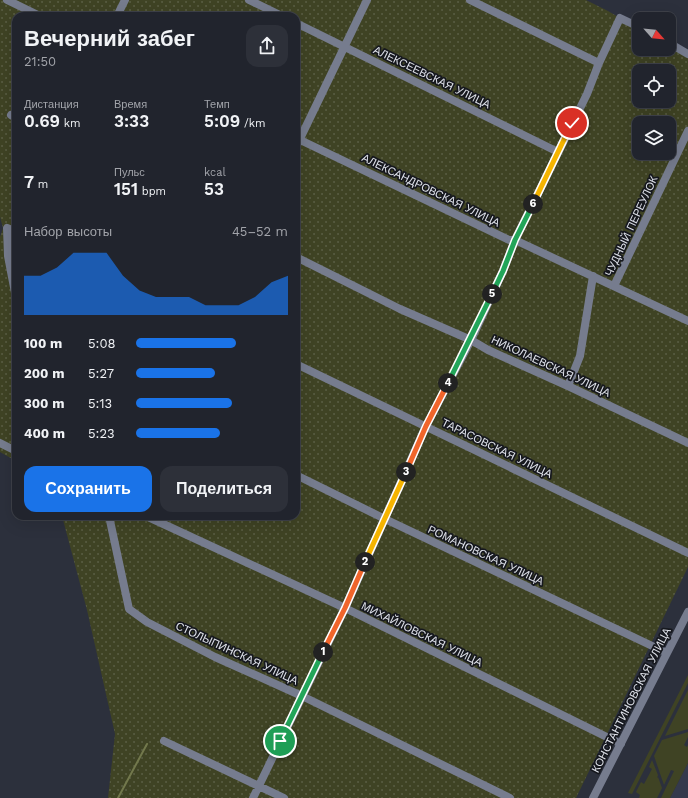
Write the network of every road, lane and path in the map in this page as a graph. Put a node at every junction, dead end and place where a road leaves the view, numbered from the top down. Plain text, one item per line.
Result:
1 (8, 0) edge
2 (125, 0) edge
3 (249, 0) edge
4 (367, 0) edge
5 (470, 0) edge
6 (32, 12) edge
7 (119, 12) edge
8 (274, 12) edge
9 (632, 24) edge
10 (300, 25) edge
11 (345, 47) junction
12 (676, 47) edge
13 (688, 54) edge
14 (599, 63) junction
15 (688, 131) edge
16 (300, 135) edge
17 (300, 142) edge
18 (558, 152) junction
19 (12, 230) edge
20 (515, 240) junction
21 (300, 259) edge
22 (593, 276) junction
23 (12, 277) edge
24 (614, 286) junction
25 (688, 321) edge
26 (471, 340) junction
27 (300, 366) edge
28 (568, 386) junction
29 (426, 426) junction
30 (0, 443) edge
31 (688, 443) edge
32 (12, 449) edge
33 (300, 477) edge
34 (385, 519) junction
35 (110, 520) edge
36 (155, 520) edge
37 (688, 553) edge
38 (345, 608) junction
39 (688, 612) edge
40 (667, 653) junction
41 (302, 696) junction
42 (164, 741) dead end
43 (621, 744) junction
44 (259, 786) junction
45 (253, 798) edge
46 (284, 798) edge
47 (510, 798) edge
48 (593, 798) edge

1 - 6 street
2 - 7 street
3 - 8 street
4 - 11 street
5 - 14 street
9 - 14 street
10 - 11 street, АЛЕКСЕЕВСКАЯ УЛИЦА
11 - 16 street
11 - 18 street, АЛЕКСЕЕВСКАЯ УЛИЦА
12 - 13 street
14 - 18 street
15 - 24 street, ЧУДНЫЙ ПЕРЕУЛОК
17 - 20 street, АЛЕКСАНДРОВСКАЯ УЛИЦА
18 - 20 street
19 - 23 street
20 - 22 street, АЛЕКСАНДРОВСКАЯ УЛИЦА
20 - 26 street
21 - 26 street, НИКОЛАЕВСКАЯ УЛИЦА
22 - 24 street, АЛЕКСАНДРОВСКАЯ УЛИЦА
22 - 28 street, ЧУДНЫЙ ПЕРЕУЛОК
24 - 25 street, АЛЕКСАНДРОВСКАЯ УЛИЦА
26 - 28 street, НИКОЛАЕВСКАЯ УЛИЦА
26 - 29 street
27 - 29 street, ТАРАСОВСКАЯ УЛИЦА
28 - 31 street, НИКОЛАЕВСКАЯ УЛИЦА
29 - 34 street
29 - 37 street, ТАРАСОВСКАЯ УЛИЦА
30 - 32 street
33 - 34 street, РОМАНОВСКАЯ УЛИЦА
34 - 38 street
34 - 40 street, РОМАНОВСКАЯ УЛИЦА
35 - 41 street, СТОЛЫПИНСКАЯ УЛИЦА
36 - 38 street, МИХАЙЛОВСКАЯ УЛИЦА
38 - 41 street
38 - 43 street, МИХАЙЛОВСКАЯ УЛИЦА
39 - 40 street, КОНСТАНТИНОВСКАЯ УЛИЦА
40 - 43 street, КОНСТАНТИНОВСКАЯ УЛИЦА
41 - 44 street
41 - 47 street, СТОЛЫПИНСКАЯ УЛИЦА
42 - 44 street
43 - 48 street, КОНСТАНТИНОВСКАЯ УЛИЦА
44 - 45 street
44 - 46 street

